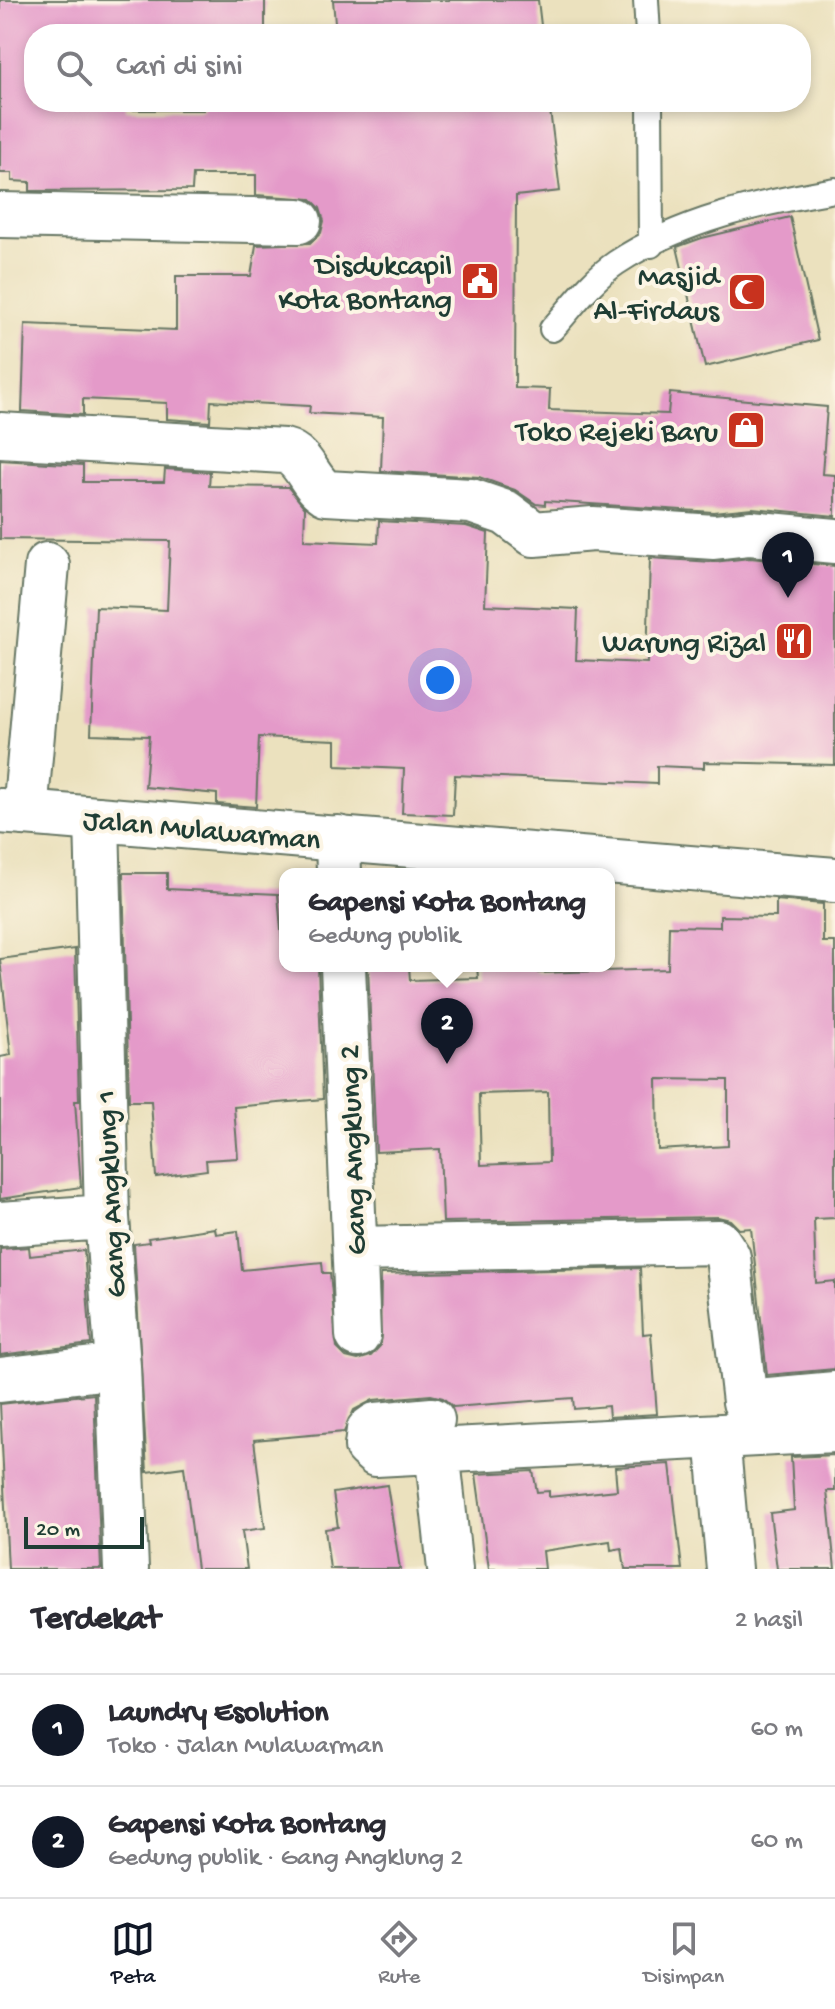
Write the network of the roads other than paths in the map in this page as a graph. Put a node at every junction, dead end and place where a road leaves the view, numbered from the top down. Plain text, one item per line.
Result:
1 (646, 0) edge
2 (647, 24) edge
3 (650, 112) edge
4 (835, 190) edge
5 (0, 215) edge
6 (299, 221) dead end
7 (651, 245) junction
8 (552, 329) dead end
9 (0, 435) edge
10 (835, 541) edge
11 (47, 565) dead end
12 (12, 812) edge
13 (97, 819) junction
14 (338, 856) edge
15 (586, 868) edge
16 (615, 869) edge
17 (835, 880) edge
18 (343, 972) edge
19 (107, 1217) junction
20 (0, 1224) edge
21 (355, 1249) junction
22 (358, 1335) dead end
23 (118, 1366) junction
24 (0, 1380) edge
25 (835, 1394) edge
26 (835, 1430) edge
27 (717, 1437) junction
28 (126, 1569) edge
29 (450, 1569) edge
30 (729, 1569) edge

1 - 2 lane
3 - 7 lane
4 - 7 lane
5 - 6 street
7 - 8 lane
9 - 10 street
11 - 12 street
12 - 13 street, Jalan Mulawarman
13 - 14 street, Jalan Mulawarman
13 - 19 street, Gang Angklung 1
14 - 15 street, Jalan Mulawarman
16 - 17 street, Jalan Mulawarman
18 - 21 street, Gang Angklung 2
19 - 20 street
19 - 23 street, Gang Angklung 1
21 - 22 street, Gang Angklung 2
21 - 25 street
23 - 24 street
23 - 28 street, Gang Angklung 1
26 - 27 street
27 - 29 street
27 - 30 street

